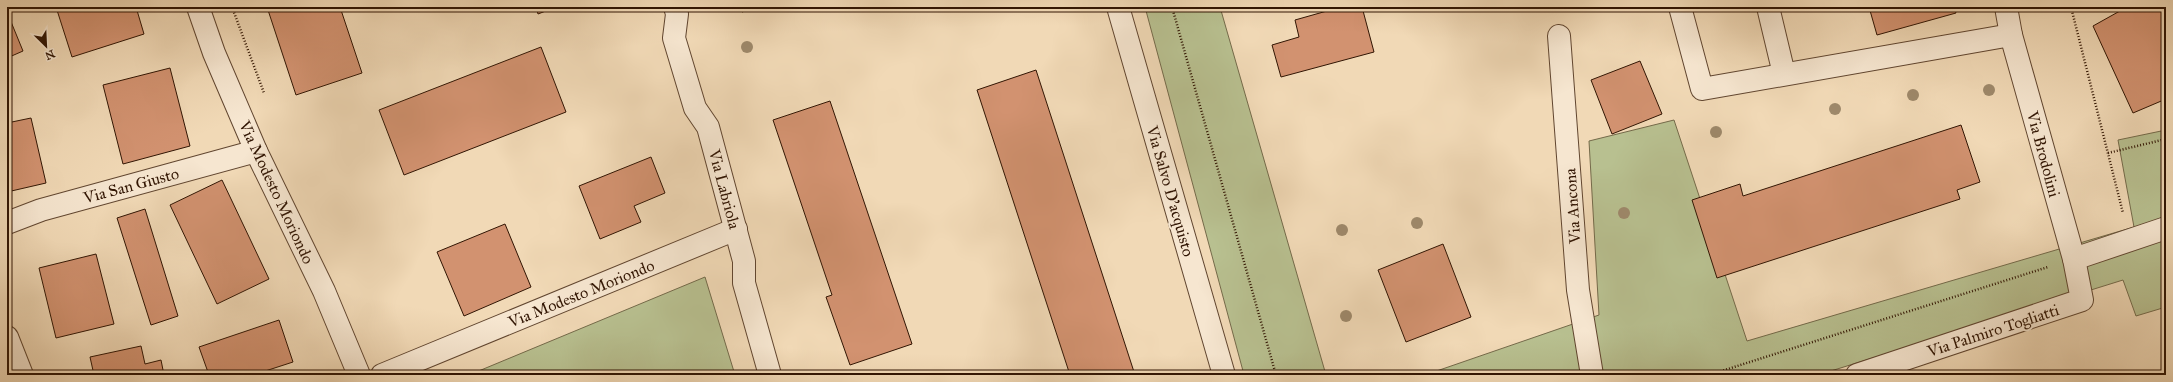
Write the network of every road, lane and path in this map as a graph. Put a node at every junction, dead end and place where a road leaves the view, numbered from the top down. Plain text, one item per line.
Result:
1 (198, 7) edge
2 (675, 7) edge
3 (1118, 7) edge
4 (1172, 7) edge
5 (1680, 7) edge
6 (1768, 7) edge
7 (2006, 7) edge
8 (2071, 7) edge
9 (2012, 35) junction
10 (1559, 36) dead end
11 (1784, 74) junction
12 (2166, 139) edge
13 (256, 151) junction
14 (2108, 153) junction
15 (7, 223) edge
16 (2166, 228) edge
17 (736, 229) junction
18 (2130, 241) junction
19 (2074, 259) junction
20 (2082, 300) joint
21 (7, 336) edge
22 (22, 375) edge
23 (358, 375) edge
24 (382, 375) edge
25 (770, 375) edge
26 (1224, 375) edge
27 (1276, 375) edge
28 (1592, 375) edge
29 (1709, 375) edge
30 (1857, 375) edge

1 - 13 street, Via Modesto Moriondo
2 - 17 street, Via Labriola
3 - 26 street, Via Salvo D'acquisto
4 - 27 path
5 - 11 street
6 - 11 street
7 - 9 street, Via Brodolini
8 - 14 path
9 - 11 street
9 - 19 street, Via Brodolini
10 - 28 street, Via Ancona
12 - 14 path
13 - 15 street, Via San Giusto
13 - 23 street, Via Modesto Moriondo
14 - 18 path
16 - 18 street
17 - 24 street, Via Modesto Moriondo
17 - 25 street, Via Labriola
18 - 19 street
19 - 20 street, Via Brodolini
19 - 29 path
20 - 30 street, Via Palmiro Togliatti
21 - 22 street

